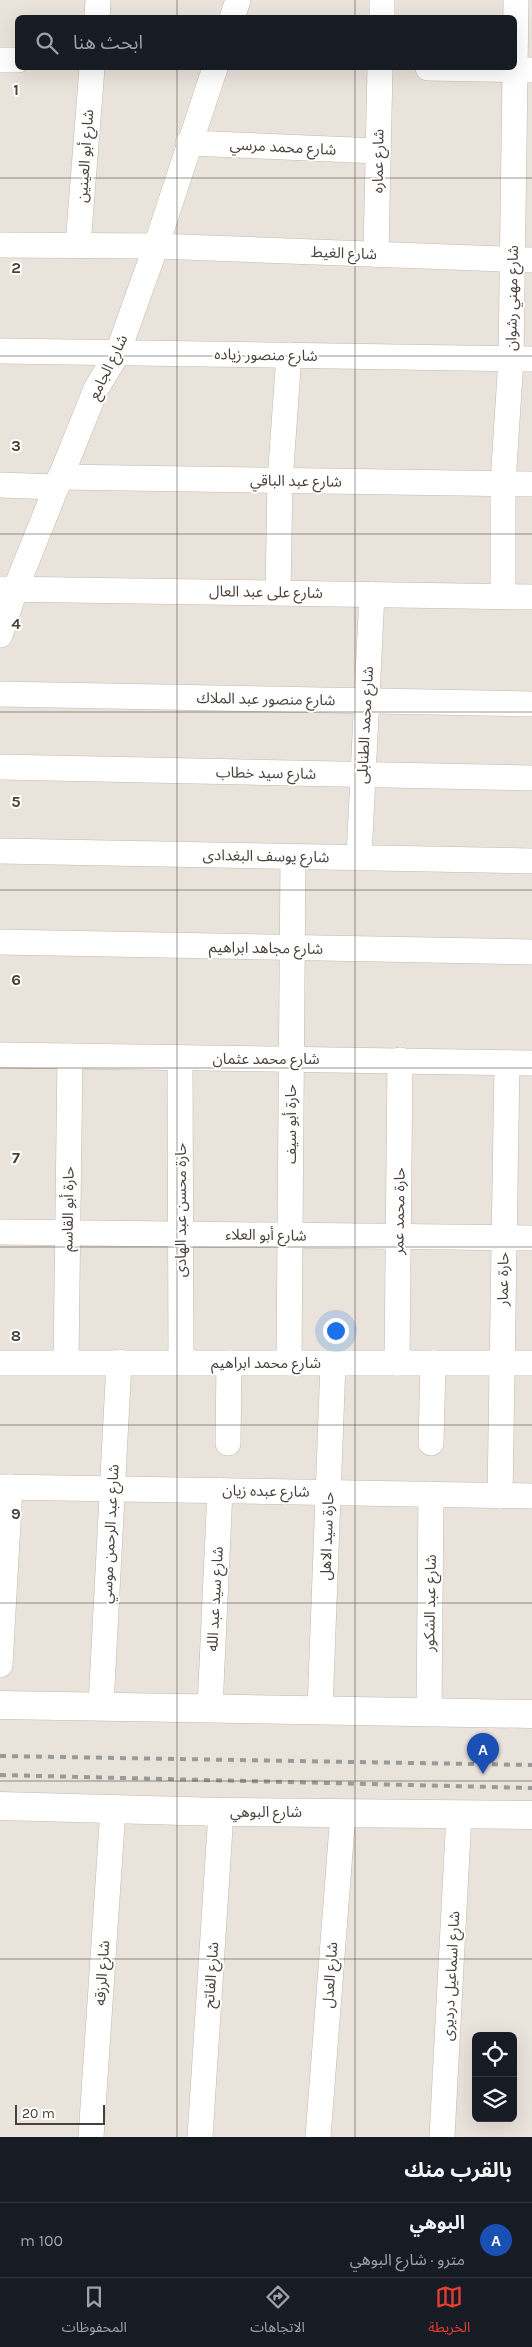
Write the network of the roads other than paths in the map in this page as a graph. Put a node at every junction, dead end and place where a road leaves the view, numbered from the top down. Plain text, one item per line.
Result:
1 (98, 0) edge
2 (238, 0) edge
3 (382, 0) edge
4 (516, 0) edge
5 (96, 15) edge
6 (233, 15) edge
7 (382, 15) edge
8 (0, 60) edge
9 (15, 60) edge
10 (523, 69) edge
11 (92, 70) edge
12 (214, 70) edge
13 (380, 70) edge
14 (188, 142) junction
15 (378, 151) junction
16 (0, 245) edge
17 (78, 245) junction
18 (156, 246) junction
19 (376, 254) junction
20 (522, 260) edge
21 (0, 351) edge
22 (118, 352) junction
23 (289, 355) junction
24 (521, 359) edge
25 (280, 481) junction
26 (58, 482) junction
27 (503, 483) junction
28 (532, 484) edge
29 (0, 485) edge
30 (7, 589) edge
31 (278, 592) junction
32 (372, 594) junction
33 (503, 596) junction
34 (532, 596) edge
35 (0, 634) edge
36 (0, 694) edge
37 (367, 701) junction
38 (532, 704) edge
39 (0, 768) edge
40 (363, 775) junction
41 (532, 778) edge
42 (0, 852) edge
43 (293, 856) junction
44 (359, 857) junction
45 (532, 861) edge
46 (0, 942) edge
47 (292, 948) junction
48 (532, 952) edge
49 (0, 1055) edge
50 (70, 1056) junction
51 (180, 1058) junction
52 (292, 1059) junction
53 (400, 1060) junction
54 (507, 1063) junction
55 (532, 1063) edge
56 (0, 1232) edge
57 (67, 1233) junction
58 (181, 1234) junction
59 (290, 1235) junction
60 (398, 1236) junction
61 (504, 1237) junction
62 (532, 1238) edge
63 (66, 1362) junction
64 (119, 1362) junction
65 (181, 1362) junction
66 (333, 1362) junction
67 (0, 1363) edge
68 (229, 1363) junction
69 (289, 1363) junction
70 (397, 1363) junction
71 (433, 1363) junction
72 (502, 1363) junction
73 (532, 1363) edge
74 (228, 1443) dead end
75 (430, 1443) dead end
76 (5, 1487) edge
77 (113, 1489) junction
78 (220, 1490) junction
79 (328, 1492) junction
80 (431, 1494) junction
81 (500, 1496) junction
82 (532, 1496) edge
83 (0, 1665) edge
84 (0, 1705) edge
85 (101, 1706) junction
86 (210, 1708) junction
87 (320, 1710) junction
88 (429, 1712) junction
89 (532, 1714) edge
90 (0, 1806) edge
91 (112, 1809) junction
92 (221, 1812) junction
93 (342, 1813) junction
94 (459, 1814) junction
95 (532, 1815) edge
96 (91, 2137) edge
97 (200, 2137) edge
98 (318, 2137) edge
99 (442, 2137) edge

1 - 5 street
2 - 6 street
3 - 7 street
4 - 10 street, شارع مهني رشوان
8 - 9 street
10 - 20 street, شارع مهني رشوان
11 - 17 street, شارع أبو العينين
12 - 14 street, شارع الجامع
13 - 15 street, شارع عماره
14 - 15 street, شارع محمد مرسي
14 - 18 street, شارع الجامع
15 - 19 street, شارع عماره
16 - 17 street, شارع الغيط
17 - 18 street, شارع الغيط
18 - 19 street, شارع الغيط
18 - 22 street, شارع الجامع
19 - 20 street, شارع الغيط
20 - 24 street, شارع مهني رشوان
21 - 22 street, شارع منصور زياده
22 - 23 street, شارع منصور زياده
22 - 26 street, شارع الجامع
23 - 24 street, شارع منصور زياده
23 - 25 street
24 - 27 street, شارع مهني رشوان
25 - 26 street, شارع عبد الباقي
25 - 27 street, شارع عبد الباقي
25 - 31 street
26 - 29 street, شارع عبد الباقي
26 - 30 street, شارع الجامع
27 - 28 street, شارع عبد الباقي
27 - 33 street, شارع مهني رشوان
30 - 31 street, شارع على عبد العال
30 - 35 street, شارع الجامع
31 - 32 street, شارع على عبد العال
32 - 33 street, شارع على عبد العال
32 - 37 street, شارع محمد الطنابلى
33 - 34 street, شارع على عبد العال
36 - 37 street, شارع منصور عبد الملاك
37 - 38 street, شارع منصور عبد الملاك
37 - 40 street, شارع محمد الطنابلى
39 - 40 street, شارع سيد خطاب
40 - 41 street, شارع سيد خطاب
40 - 44 street, شارع محمد الطنابلى
42 - 43 street, شارع يوسف البغدادى
43 - 44 street, شارع يوسف البغدادى
43 - 47 street, حارة أبو سيف
44 - 45 street, شارع يوسف البغدادى
46 - 47 street, شارع مجاهد ابراهيم
47 - 48 street, شارع مجاهد ابراهيم
47 - 52 street, حارة أبو سيف
49 - 50 street, شارع محمد عثمان
50 - 51 street, شارع محمد عثمان
50 - 57 street, حارة أبو القاسم
51 - 52 street, شارع محمد عثمان
51 - 58 street, حارة محسن عبد الهادى
52 - 53 street, شارع محمد عثمان
52 - 59 street, حارة أبو سيف
53 - 54 street, شارع محمد عثمان
53 - 60 street, حارة محمد عمر
54 - 55 street, شارع محمد عثمان
54 - 61 street, حارة عمار
56 - 57 street, شارع أبو العلاء
57 - 58 street, شارع أبو العلاء
57 - 63 street, حارة أبو القاسم
58 - 59 street, شارع أبو العلاء
58 - 65 street, حارة محسن عبد الهادى
59 - 60 street, شارع أبو العلاء
59 - 69 street, حارة أبو سيف
60 - 61 street, شارع أبو العلاء
60 - 70 street, حارة محمد عمر
61 - 62 street, شارع أبو العلاء
61 - 72 street, حارة عمار
63 - 64 street, شارع محمد ابراهيم
63 - 67 street, شارع محمد ابراهيم
64 - 65 street, شارع محمد ابراهيم
64 - 77 street, شارع عبد الرحمن موسي
65 - 68 street, شارع محمد ابراهيم
66 - 69 street, شارع محمد ابراهيم
66 - 70 street, شارع محمد ابراهيم
66 - 79 street, حارة سيد الاهل
68 - 69 street, شارع محمد ابراهيم
68 - 74 street
70 - 71 street, شارع محمد ابراهيم
71 - 72 street, شارع محمد ابراهيم
71 - 75 street
72 - 73 street, شارع محمد ابراهيم
72 - 81 street, حارة عمار
76 - 77 street, شارع عبده زيان
76 - 83 street
77 - 78 street, شارع عبده زيان
77 - 85 street, شارع عبد الرحمن موسي
78 - 79 street, شارع عبده زيان
78 - 86 street, شارع سيد عبد الله
79 - 80 street, شارع عبده زيان
79 - 87 street, حارة سيد الاهل
80 - 81 street, شارع عبده زيان
80 - 88 street, شارع عبد الشكور
81 - 82 street, شارع عبده زيان
84 - 85 street
85 - 86 street
86 - 87 street
87 - 88 street
88 - 89 street
90 - 91 street, شارع البوهي
91 - 92 street, شارع البوهي
91 - 96 street, شارع الرزقه
92 - 93 street, شارع البوهي
92 - 97 street, شارع الفاتح
93 - 94 street, شارع البوهي
93 - 98 street, شارع العدل
94 - 95 street, شارع البوهي
94 - 99 street, شارع اسماعيل درديرى

